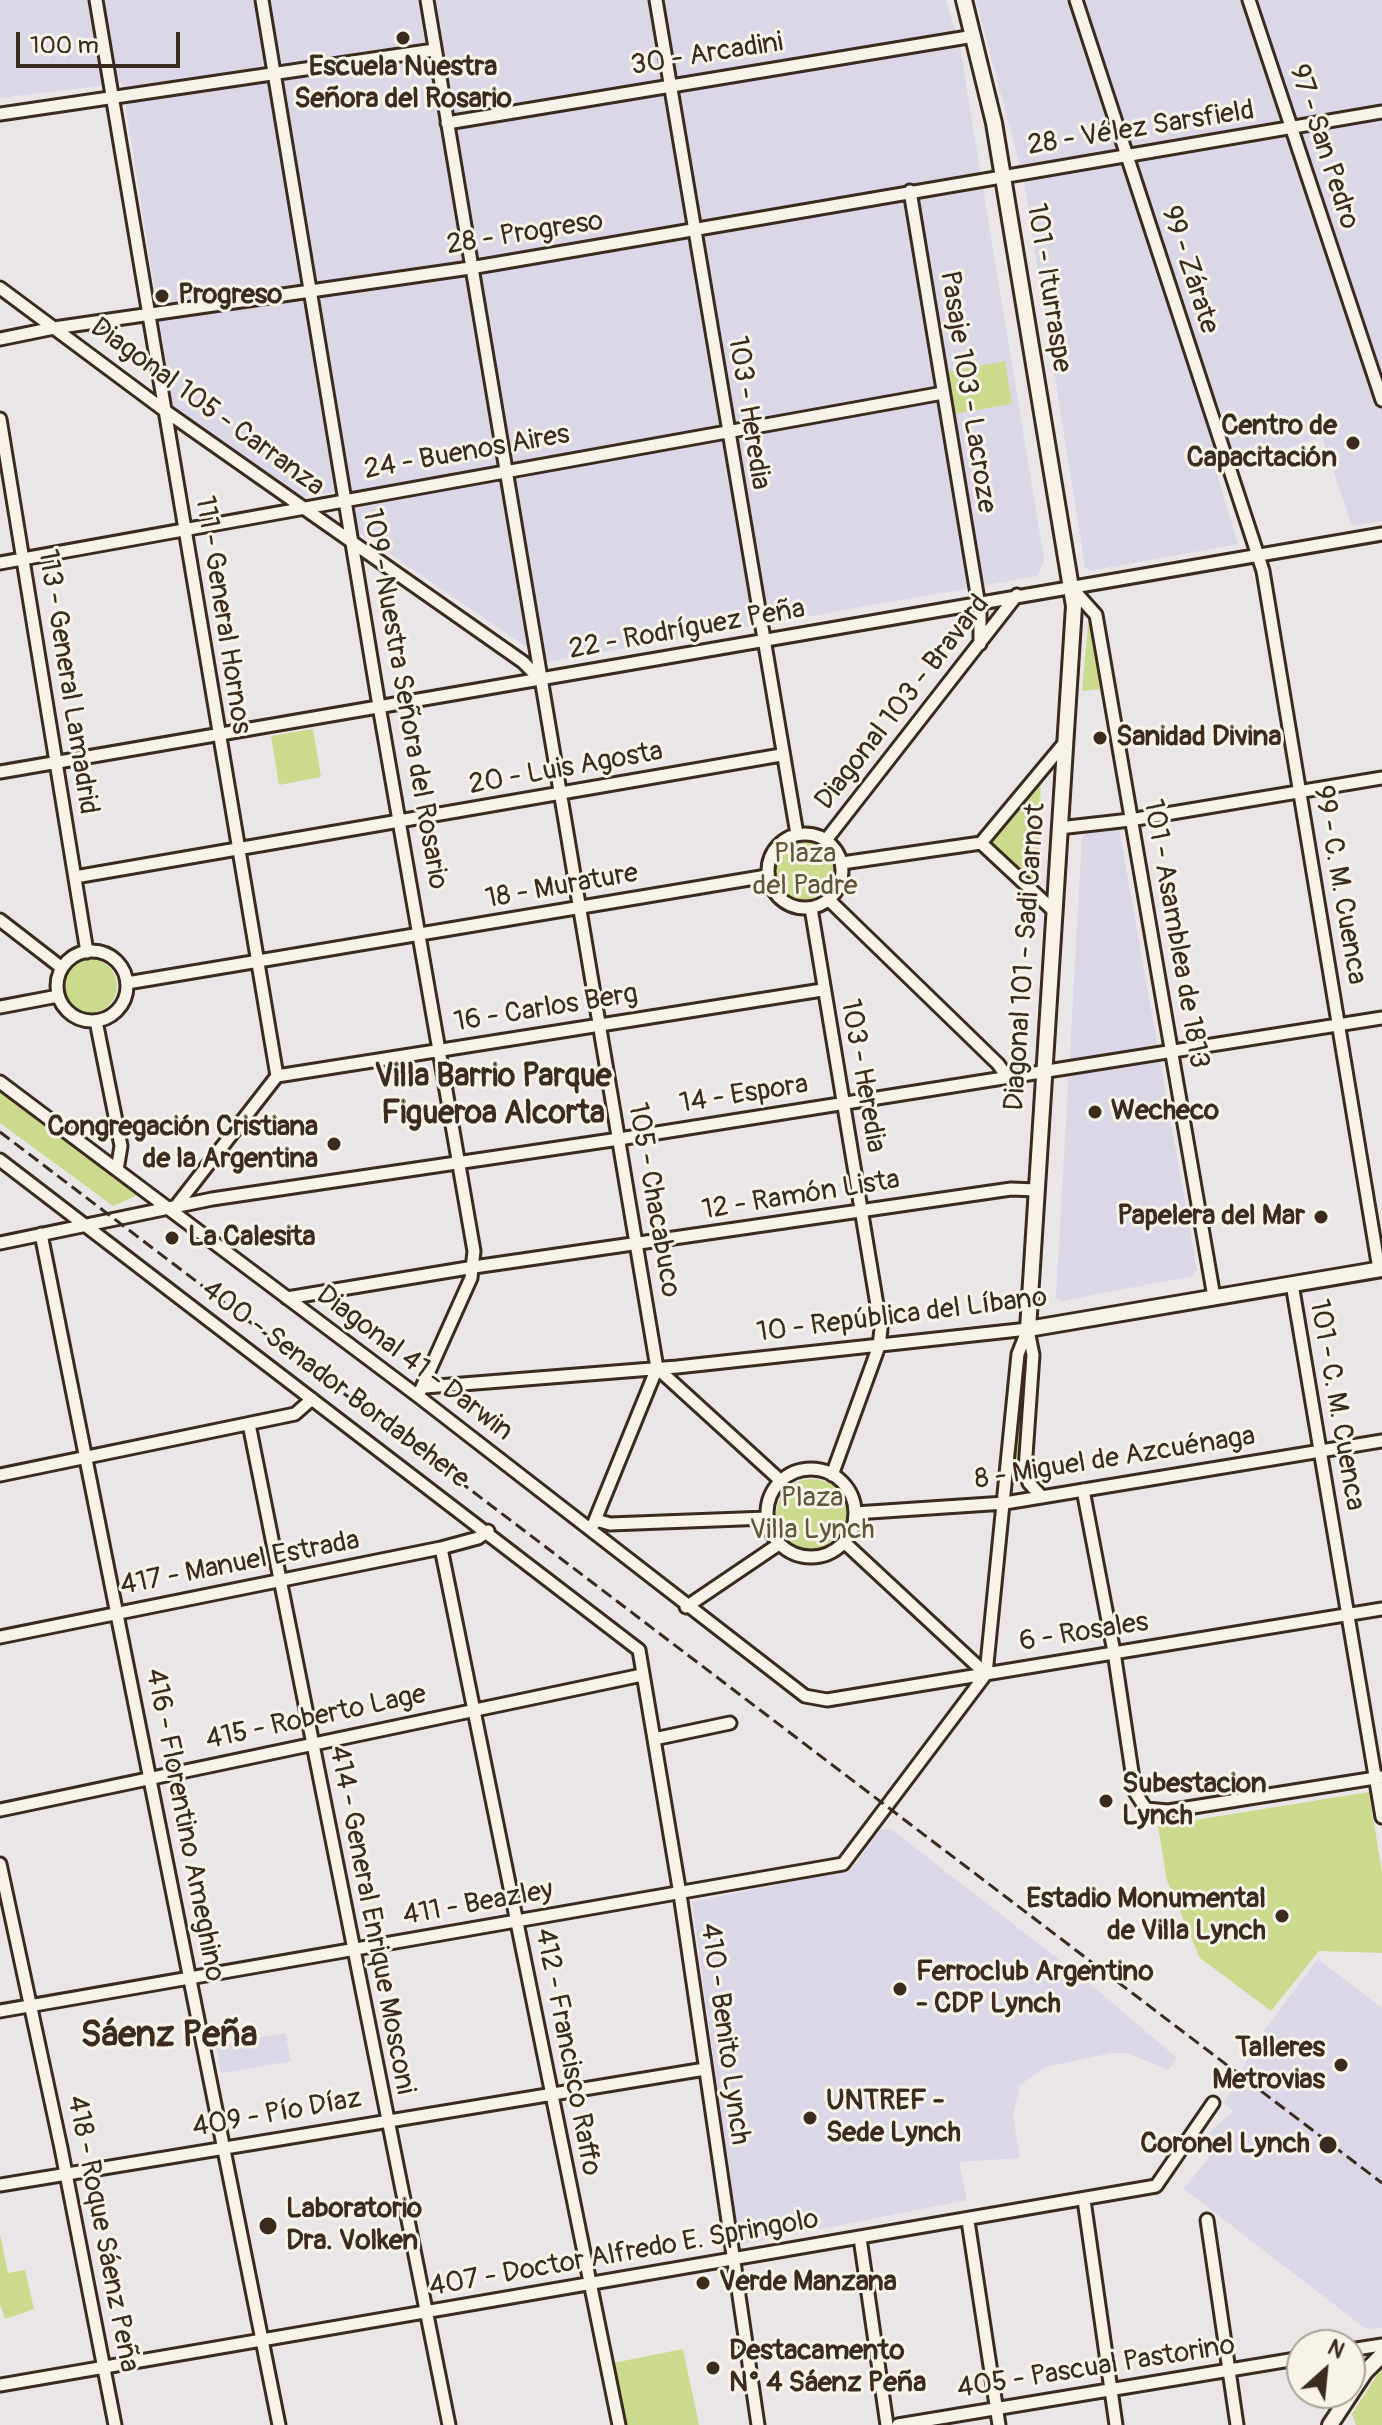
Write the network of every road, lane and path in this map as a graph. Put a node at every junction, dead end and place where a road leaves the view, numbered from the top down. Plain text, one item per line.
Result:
1 (96, 0) edge
2 (262, 0) edge
3 (427, 0) edge
4 (656, 0) edge
5 (964, 0) edge
6 (1076, 0) edge
7 (1249, 0) edge
8 (974, 36) junction
9 (434, 50) junction
10 (274, 72) junction
11 (671, 85) junction
12 (112, 97) junction
13 (1382, 112) edge
14 (0, 114) edge
15 (447, 123) junction
16 (1292, 128) junction
17 (1128, 157) junction
18 (1003, 175) junction
19 (910, 191) junction
20 (694, 230) junction
21 (470, 268) junction
22 (0, 288) edge
23 (312, 291) junction
24 (147, 314) junction
25 (54, 328) junction
26 (0, 339) edge
27 (943, 393) junction
28 (1382, 400) edge
29 (164, 410) junction
30 (0, 419) edge
31 (727, 432) junction
32 (504, 471) junction
33 (345, 499) junction
34 (304, 507) junction
35 (183, 529) junction
36 (1382, 534) edge
37 (352, 541) junction
38 (1258, 555) junction
39 (22, 560) junction
40 (0, 563) edge
41 (1071, 587) junction
42 (1017, 595) junction
43 (978, 601) junction
44 (762, 642) junction
45 (980, 644) junction
46 (540, 680) junction
47 (379, 706) junction
48 (217, 734) junction
49 (1066, 741) junction
50 (781, 755) junction
51 (56, 762) junction
52 (0, 772) edge
53 (1382, 778) edge
54 (1299, 792) junction
55 (560, 795) junction
56 (1130, 820) junction
57 (400, 822) junction
58 (1059, 828) junction
59 (797, 834) junction
60 (826, 840) junction
61 (981, 843) junction
62 (237, 849) junction
63 (842, 863) junction
64 (767, 876) junction
65 (75, 877) junction
66 (829, 900) junction
67 (811, 908) junction
68 (578, 909) junction
69 (1054, 911) junction
70 (0, 920) edge
71 (420, 935) junction
72 (87, 952) junction
73 (257, 962) junction
74 (62, 968) junction
75 (127, 983) junction
76 (822, 990) junction
77 (58, 996) junction
78 (0, 1007) edge
79 (1382, 1018) edge
80 (96, 1021) junction
81 (598, 1024) junction
82 (1338, 1025) junction
83 (439, 1051) junction
84 (1171, 1051) junction
85 (1044, 1072) junction
86 (277, 1076) junction
87 (1008, 1078) junction
88 (0, 1082) edge
89 (843, 1103) junction
90 (619, 1139) junction
91 (0, 1160) edge
92 (459, 1164) junction
93 (117, 1170) junction
94 (1037, 1190) junction
95 (171, 1207) junction
96 (862, 1211) junction
97 (85, 1225) junction
98 (41, 1234) junction
99 (0, 1243) edge
100 (639, 1245) junction
101 (474, 1267) junction
102 (1381, 1269) edge
103 (1292, 1284) junction
104 (1214, 1297) junction
105 (287, 1298) junction
106 (1028, 1329) junction
107 (879, 1346) junction
108 (657, 1368) junction
109 (422, 1392) junction
110 (312, 1399) junction
111 (249, 1424) junction
112 (1382, 1441) edge
113 (1319, 1451) junction
114 (84, 1459) junction
115 (0, 1475) edge
116 (832, 1475) junction
117 (781, 1481) junction
118 (1083, 1490) junction
119 (1042, 1497) junction
120 (1005, 1503) junction
121 (855, 1513) junction
122 (767, 1518) junction
123 (594, 1525) junction
124 (488, 1531) junction
125 (844, 1542) junction
126 (779, 1544) junction
127 (441, 1548) junction
128 (278, 1580) junction
129 (686, 1607) junction
130 (1382, 1609) edge
131 (117, 1613) junction
132 (1348, 1616) junction
133 (0, 1637) edge
134 (639, 1650) joint
135 (1114, 1652) junction
136 (986, 1674) junction
137 (642, 1675) junction
138 (795, 1691) joint
139 (471, 1710) junction
140 (730, 1723) dead end
141 (654, 1739) junction
142 (311, 1743) junction
143 (151, 1776) junction
144 (1379, 1777) edge
145 (0, 1810) edge
146 (1382, 1817) edge
147 (0, 1864) edge
148 (680, 1894) junction
149 (517, 1921) junction
150 (353, 1951) junction
151 (189, 1978) junction
152 (30, 2006) junction
153 (0, 2011) edge
154 (705, 2069) junction
155 (551, 2093) junction
156 (1213, 2103) dead end
157 (386, 2120) junction
158 (225, 2147) junction
159 (66, 2173) junction
160 (0, 2185) edge
161 (1084, 2200) junction
162 (1207, 2220) dead end
163 (968, 2221) junction
164 (860, 2238) junction
165 (733, 2260) junction
166 (590, 2285) junction
167 (425, 2312) junction
168 (262, 2340) junction
169 (1382, 2355) edge
170 (1286, 2361) edge
171 (104, 2368) junction
172 (1366, 2371) edge
173 (1229, 2372) junction
174 (0, 2385) edge
175 (1110, 2391) junction
176 (997, 2408) junction
177 (1341, 2409) joint
178 (115, 2425) edge
179 (279, 2425) edge
180 (449, 2425) edge
181 (619, 2425) edge
182 (758, 2425) edge
183 (887, 2425) edge
184 (898, 2425) edge
185 (999, 2425) edge
186 (1116, 2425) edge
187 (1237, 2425) edge
188 (1330, 2425) edge
189 (1346, 2425) edge

1 - 12 street, 111 - General Hornos
2 - 10 street, 109 - Nuestra Señora del Rosario
3 - 9 street, 105 - Chacabuco
4 - 11 street, 103 - Heredia
5 - 8 main road, 101 - Iturraspe
6 - 17 street, 99 - Zárate
7 - 16 street, 97 - San Pedro
8 - 11 street, 30 - Arcadini
8 - 18 main road, 101 - Iturraspe
9 - 10 street
9 - 15 street, 105 - Chacabuco
10 - 12 street
10 - 23 street, 109 - Nuestra Señora del Rosario
11 - 15 street, 30 - Arcadini
11 - 20 street, 103 - Heredia
12 - 14 street
12 - 24 street, 111 - General Hornos
13 - 16 street, 28 - Vélez Sarsfield
15 - 21 street, 105 - Chacabuco
16 - 17 street, 28 - Vélez Sarsfield
16 - 28 street, 97 - San Pedro
17 - 18 street, 28 - Vélez Sarsfield
17 - 38 street, 99 - Zárate
18 - 19 street, 28 - Progreso
18 - 41 main road, 101 - Iturraspe
19 - 20 street, 28 - Progreso
19 - 27 street, Pasaje 103 - Lacroze
20 - 21 street, 28 - Progreso
20 - 31 street, 103 - Heredia
21 - 23 street, 28 - Progreso
21 - 32 street, 105 - Chacabuco
22 - 25 street, Diagonal 105 - Carranza
23 - 24 street, 28 - Progreso
23 - 33 street, 109 - Nuestra Señora del Rosario
24 - 25 street, 28 - Progreso
24 - 29 street, 111 - General Hornos
25 - 26 street, 28 - Progreso
25 - 29 street, Diagonal 105 - Carranza
27 - 31 street, 24 - Buenos Aires
27 - 43 street, Pasaje 103 - Lacroze
29 - 34 street, Diagonal 105 - Carranza
29 - 35 street, 111 - General Hornos
30 - 39 street, 113 - General Lamadrid
31 - 32 street, 24 - Buenos Aires
31 - 44 street, 103 - Heredia
32 - 33 street, 24 - Buenos Aires
32 - 46 street, 105 - Chacabuco
33 - 34 street, 24 - Buenos Aires
33 - 37 street, 109 - Nuestra Señora del Rosario
34 - 35 street, 24 - Buenos Aires
34 - 37 street, Diagonal 105 - Carranza
35 - 39 street, 24 - Buenos Aires
35 - 48 street, 111 - General Hornos
36 - 38 street, 22 - Rodríguez Peña
37 - 46 street, Diagonal 105 - Carranza
37 - 47 street, 109 - Nuestra Señora del Rosario
38 - 41 street, 22 - Rodríguez Peña
38 - 54 street, 99 - C. M. Cuenca
39 - 40 street, 24 - Buenos Aires
39 - 51 street, 113 - General Lamadrid
41 - 42 street, 22 - Rodríguez Peña
41 - 49 main road, Diagonal 101 - Sadi Carnot
41 - 56 street, 101 - Asamblea de 1813
42 - 43 street, 22 - Rodríguez Peña
42 - 45 street, Diagonal 103 - Bravard
43 - 44 street, 22 - Rodríguez Peña
43 - 45 street, Pasaje 103 - Lacroze
44 - 46 street, 22 - Rodríguez Peña
44 - 50 street, 103 - Heredia
45 - 60 street, Diagonal 103 - Bravard
46 - 47 street, 22 - Rodríguez Peña
46 - 55 street, 105 - Chacabuco
47 - 48 street, 22 - Rodríguez Peña
47 - 57 street, 109 - Nuestra Señora del Rosario
48 - 51 street, 22 - Rodríguez Peña
48 - 62 street, 111 - General Hornos
49 - 58 main road, Diagonal 101 - Sadi Carnot
49 - 61 street
50 - 55 street, 20 - Luis Agosta
50 - 59 street, 103 - Heredia
51 - 52 street, 22 - Rodríguez Peña
51 - 65 street, 113 - General Lamadrid
53 - 54 street
54 - 56 street
54 - 82 street, 99 - C. M. Cuenca
55 - 57 street, 20 - Luis Agosta
55 - 68 street, 105 - Chacabuco
56 - 58 street
56 - 84 street, 101 - Asamblea de 1813
57 - 62 street, 20 - Luis Agosta
57 - 71 street, 109 - Nuestra Señora del Rosario
58 - 69 main road, Diagonal 101 - Sadi Carnot
59 - 60 street
59 - 64 street
60 - 63 street
61 - 63 street
61 - 69 street
62 - 65 street, 20 - Luis Agosta
62 - 73 street, 111 - General Hornos
63 - 66 street
64 - 67 street
64 - 68 street, 18 - Murature
65 - 72 street, 113 - General Lamadrid
66 - 67 street
66 - 87 street
67 - 76 street, 103 - Heredia
68 - 71 street, 18 - Murature
68 - 81 street, 105 - Chacabuco
69 - 85 main road, Diagonal 101 - Sadi Carnot
70 - 74 street
71 - 73 street, 18 - Murature
71 - 83 street, 109 - Nuestra Señora del Rosario
72 - 74 street
72 - 75 street
73 - 75 street, 18 - Murature
73 - 86 street, 111 - General Hornos
74 - 77 street
75 - 80 street
76 - 81 street, 16 - Carlos Berg
76 - 89 street, 103 - Heredia
77 - 78 street
77 - 80 street
79 - 82 street, 14 - Espora
80 - 93 street
81 - 83 street, 16 - Carlos Berg
81 - 90 street, 105 - Chacabuco
82 - 84 street, 14 - Espora
82 - 102 street, 99 - C. M. Cuenca
83 - 86 street, 16 - Carlos Berg
83 - 92 street, 109 - Nuestra Señora del Rosario
84 - 85 street, 14 - Espora
84 - 104 street, 101 - Asamblea de 1813
85 - 87 street, 14 - Espora
85 - 94 main road, Diagonal 101 - Sadi Carnot
86 - 95 street
87 - 89 street, 14 - Espora
88 - 93 street, Diagonal 41 - Darwin
89 - 90 street, 14 - Espora
89 - 96 street, 103 - Heredia
90 - 92 street, 14 - Espora
90 - 100 street, 105 - Chacabuco
91 - 97 street, 400 - Senador Bordabehere
92 - 95 street, 14 - Espora
92 - 101 street, 109 - Nuestra Señora del Rosario
93 - 95 street, Diagonal 41 - Darwin
94 - 96 street, 12 - Ramón Lista
94 - 106 main road, Diagonal 101 - Sadi Carnot
95 - 97 street, 14 - Espora
95 - 105 street, Diagonal 41 - Darwin
96 - 100 street, 12 - Ramón Lista
96 - 107 street, 103 - Heredia
97 - 98 street, 14 - Espora
97 - 110 street, 400 - Senador Bordabehere
98 - 99 street, 14 - Espora
98 - 114 street, 416 - Florentino Ameghino
100 - 101 street, 12 - Ramón Lista
100 - 108 street, 105 - Chacabuco
101 - 105 street, 12 - Ramón Lista
101 - 109 street
102 - 103 main road, 10 - República del Líbano
103 - 104 main road, 10 - República del Líbano
103 - 113 street, 101 - C. M. Cuenca
104 - 106 main road, 10 - República del Líbano
105 - 109 street, Diagonal 41 - Darwin
106 - 107 street, 10 - República del Líbano
106 - 119 street, Diagonal 101 - Sadi Carnot
106 - 120 street, Diagonal 101 - Sadi Carnot
107 - 108 street, 10 - República del Líbano
107 - 116 street
108 - 109 street, 10 - República del Líbano
108 - 117 street
108 - 123 street
109 - 123 street, Diagonal 41 - Darwin
110 - 111 street
110 - 124 street, 400 - Senador Bordabehere
111 - 114 street
111 - 128 street, 414 - General Enrique Mosconi
112 - 113 street, 8 - Miguel de Azcuénaga
113 - 118 street, 8 - Miguel de Azcuénaga
113 - 132 street, 101 - C. M. Cuenca
114 - 115 street
114 - 131 street, 416 - Florentino Ameghino
116 - 117 street
116 - 121 street
117 - 122 street
118 - 119 street, 8 - Miguel de Azcuénaga
118 - 135 street
119 - 120 street, 8 - Miguel de Azcuénaga
120 - 121 street, 8 - Miguel de Azcuénaga
120 - 136 street, Diagonal 101 - Sadi Carnot
121 - 125 street
122 - 123 street
122 - 126 street
123 - 129 street, Diagonal 41 - Darwin
124 - 127 street, 417 - Manuel Estrada
124 - 134 street, 400 - Senador Bordabehere
125 - 126 street
125 - 136 street
126 - 129 street
127 - 128 street, 417 - Manuel Estrada
127 - 139 street, 412 - Francisco Raffo
128 - 131 street, 417 - Manuel Estrada
128 - 142 street, 414 - General Enrique Mosconi
129 - 138 street, Diagonal 41 - Darwin
130 - 132 street, 6 - Rosales
131 - 133 street, 417 - Manuel Estrada
131 - 143 street, 416 - Florentino Ameghino
132 - 135 street, 6 - Rosales
132 - 144 street, 101 - C. M. Cuenca
134 - 137 street, 410 - Benito Lynch
135 - 136 street, 6 - Rosales
135 - 144 street
136 - 138 street, 6 - Rosales
136 - 148 street, 411 - Beazley
137 - 139 street, 415 - Roberto Lage
137 - 141 street, 410 - Benito Lynch
139 - 142 street, 415 - Roberto Lage
139 - 149 street, 412 - Francisco Raffo
140 - 141 street
141 - 148 street, 410 - Benito Lynch
142 - 143 street, 415 - Roberto Lage
142 - 150 street, 414 - General Enrique Mosconi
143 - 145 street, 415 - Roberto Lage
143 - 151 street, 416 - Florentino Ameghino
144 - 146 street, 101 - C. M. Cuenca
147 - 152 street, 418 - Roque Sáenz Peña
148 - 149 street, 411 - Beazley
148 - 154 street, 410 - Benito Lynch
149 - 150 street, 411 - Beazley
149 - 155 street, 412 - Francisco Raffo
150 - 151 street, 411 - Beazley
150 - 157 street, 414 - General Enrique Mosconi
151 - 152 street, 411 - Beazley
151 - 158 street, 416 - Florentino Ameghino
152 - 153 street, 411 - Beazley
152 - 159 street, 418 - Roque Sáenz Peña
154 - 155 street, 409 - Pío Díaz
154 - 165 street, 410 - Benito Lynch
155 - 157 street, 409 - Pío Díaz
155 - 166 street, 412 - Francisco Raffo
156 - 161 street, 407 - Doctor Alfredo E. Springolo
157 - 158 street, 409 - Pío Díaz
157 - 167 street, 414 - General Enrique Mosconi
158 - 159 street, 409 - Pío Díaz
158 - 168 street, 416 - Florentino Ameghino
159 - 160 street, 409 - Pío Díaz
159 - 171 street, 418 - Roque Sáenz Peña
161 - 163 street, 407 - Doctor Alfredo E. Springolo
161 - 175 street
162 - 173 street
163 - 164 street, 407 - Doctor Alfredo E. Springolo
163 - 176 street
164 - 165 street, 407 - Doctor Alfredo E. Springolo
164 - 183 street
165 - 166 street, 407 - Doctor Alfredo E. Springolo
165 - 182 street, 410 - Benito Lynch
166 - 167 street, 407 - Doctor Alfredo E. Springolo
166 - 181 street, 412 - Francisco Raffo
167 - 168 street, 407 - Doctor Alfredo E. Springolo
167 - 180 street, 414 - General Enrique Mosconi
168 - 171 street, 407 - Doctor Alfredo E. Springolo
168 - 179 street, 416 - Florentino Ameghino
169 - 172 main road
170 - 173 street, 405 - Pascual Pastorino
171 - 174 street, 407 - Doctor Alfredo E. Springolo
171 - 178 street, 418 - Roque Sáenz Peña
173 - 175 street, 405 - Pascual Pastorino
173 - 187 street
175 - 176 street, 405 - Pascual Pastorino
175 - 186 street
176 - 184 street, 405 - Pascual Pastorino
176 - 185 street
177 - 188 main road
177 - 189 main road

